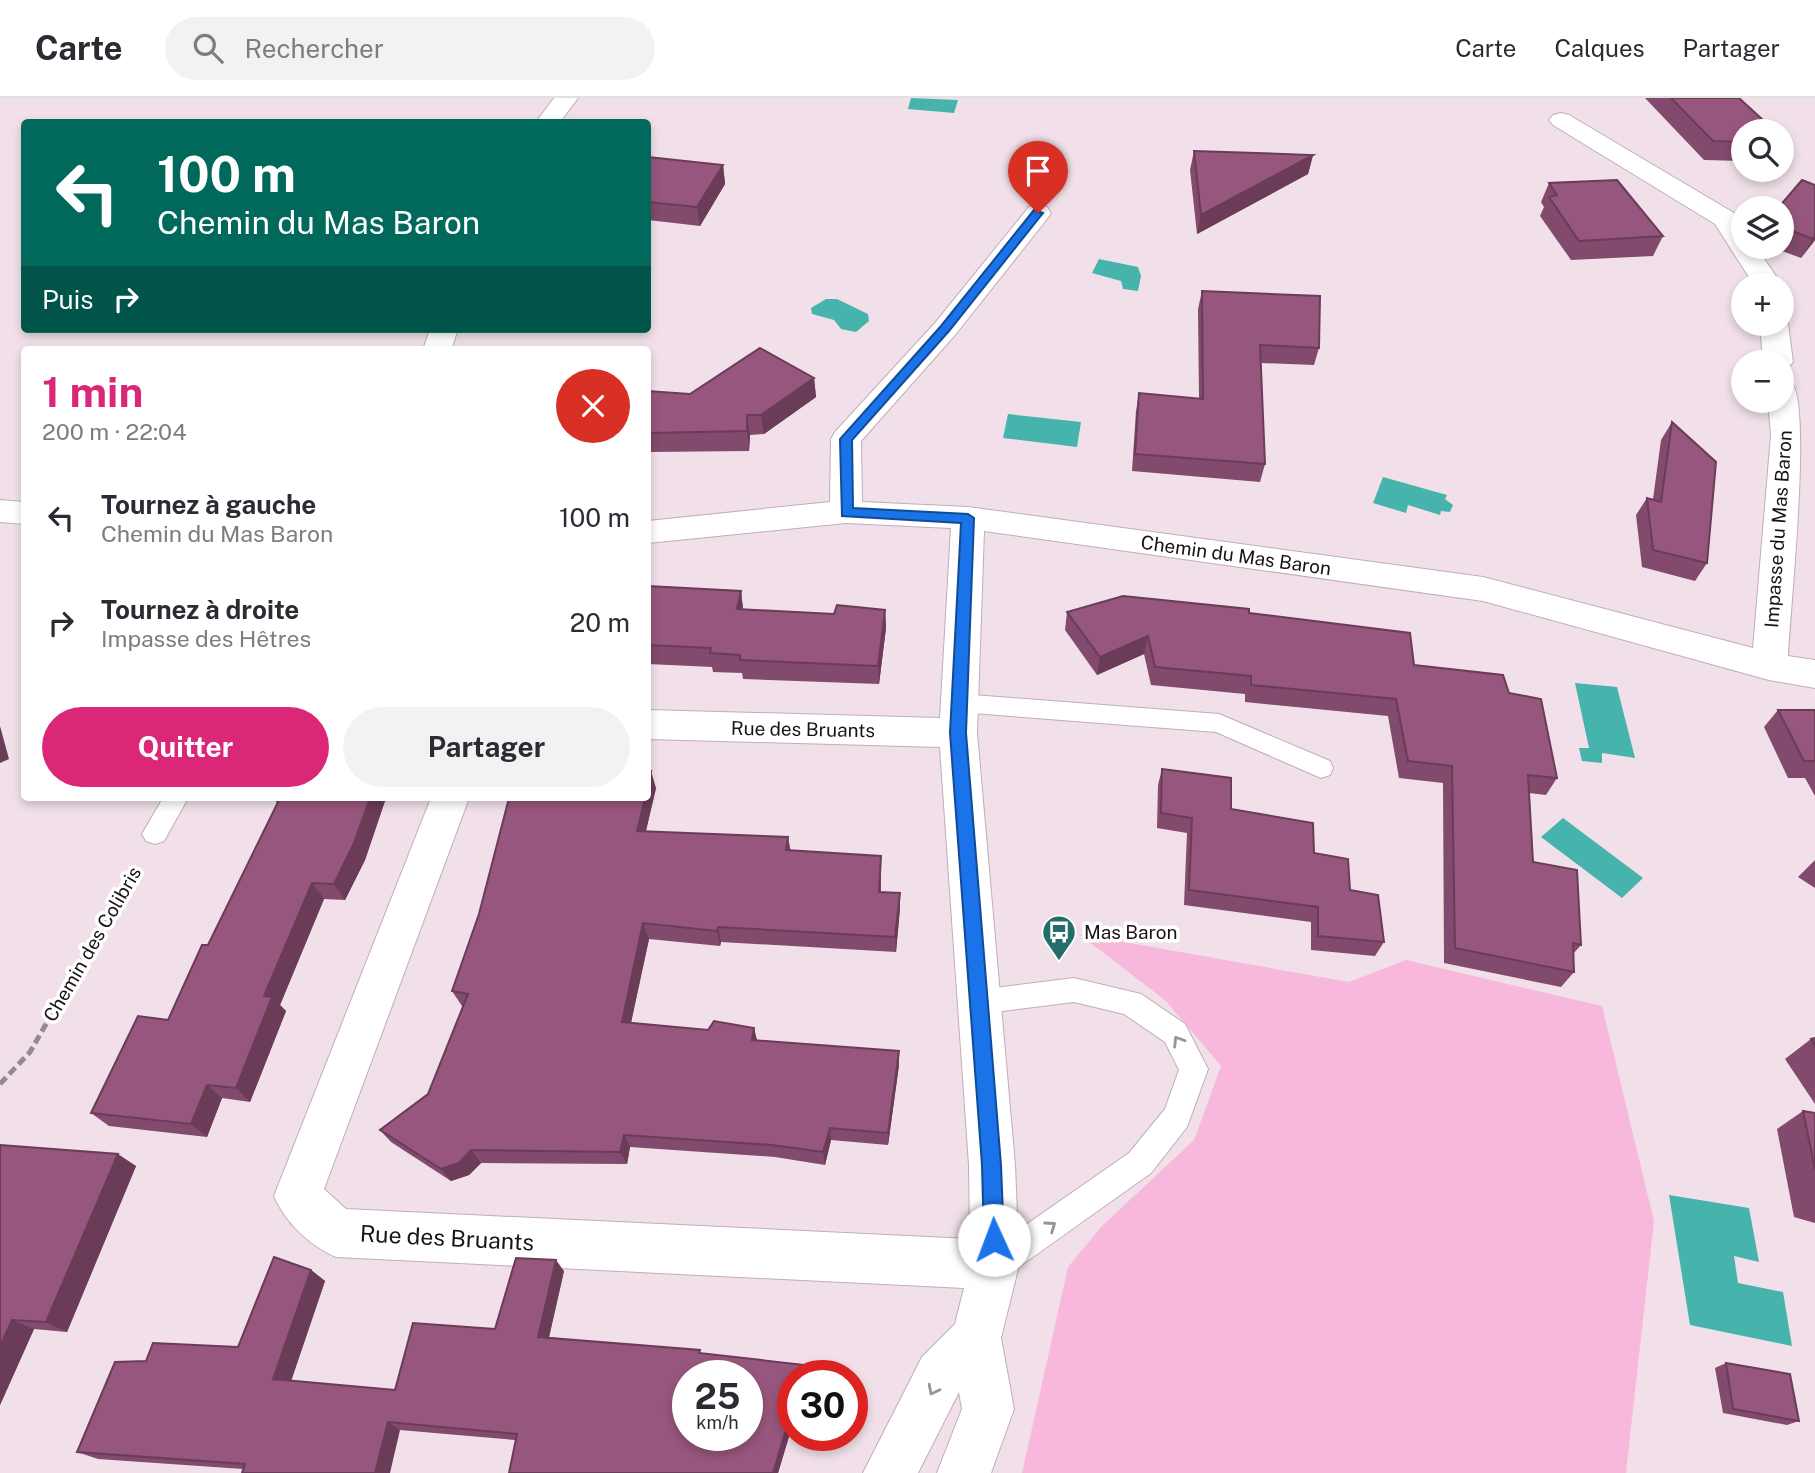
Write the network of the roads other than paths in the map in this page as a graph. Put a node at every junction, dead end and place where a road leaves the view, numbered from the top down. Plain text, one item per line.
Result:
1 (566, 98) edge
2 (550, 119) edge
3 (1561, 120) dead end
4 (1038, 213) dead end
5 (1760, 273) edge
6 (1784, 413) edge
7 (0, 511) edge
8 (846, 512) junction
9 (21, 513) edge
10 (968, 518) junction
11 (651, 531) edge
12 (1769, 666) junction
13 (1815, 674) edge
14 (959, 718) junction
15 (651, 725) edge
16 (1321, 768) dead end
17 (174, 801) edge
18 (449, 801) edge
19 (155, 834) road end
20 (979, 1002) junction
21 (995, 1265) junction
22 (976, 1338) junction
23 (890, 1473) edge
24 (964, 1473) edge

1 - 2 street
3 - 5 street
4 - 8 street
6 - 12 street, Impasse du Mas Baron
7 - 9 street
8 - 10 street, Chemin du Mas Baron
8 - 11 street, Chemin du Mas Baron
10 - 12 street, Chemin du Mas Baron
10 - 14 street
12 - 13 street, Chemin du Mas Baron
14 - 15 street, Rue des Bruants
14 - 16 lane
14 - 20 street
17 - 19 lane
18 - 21 street, Rue des Bruants
20 - 21 street
21 -> 20 lane
21 - 22 street
22 -> 23 street
22 - 24 street

